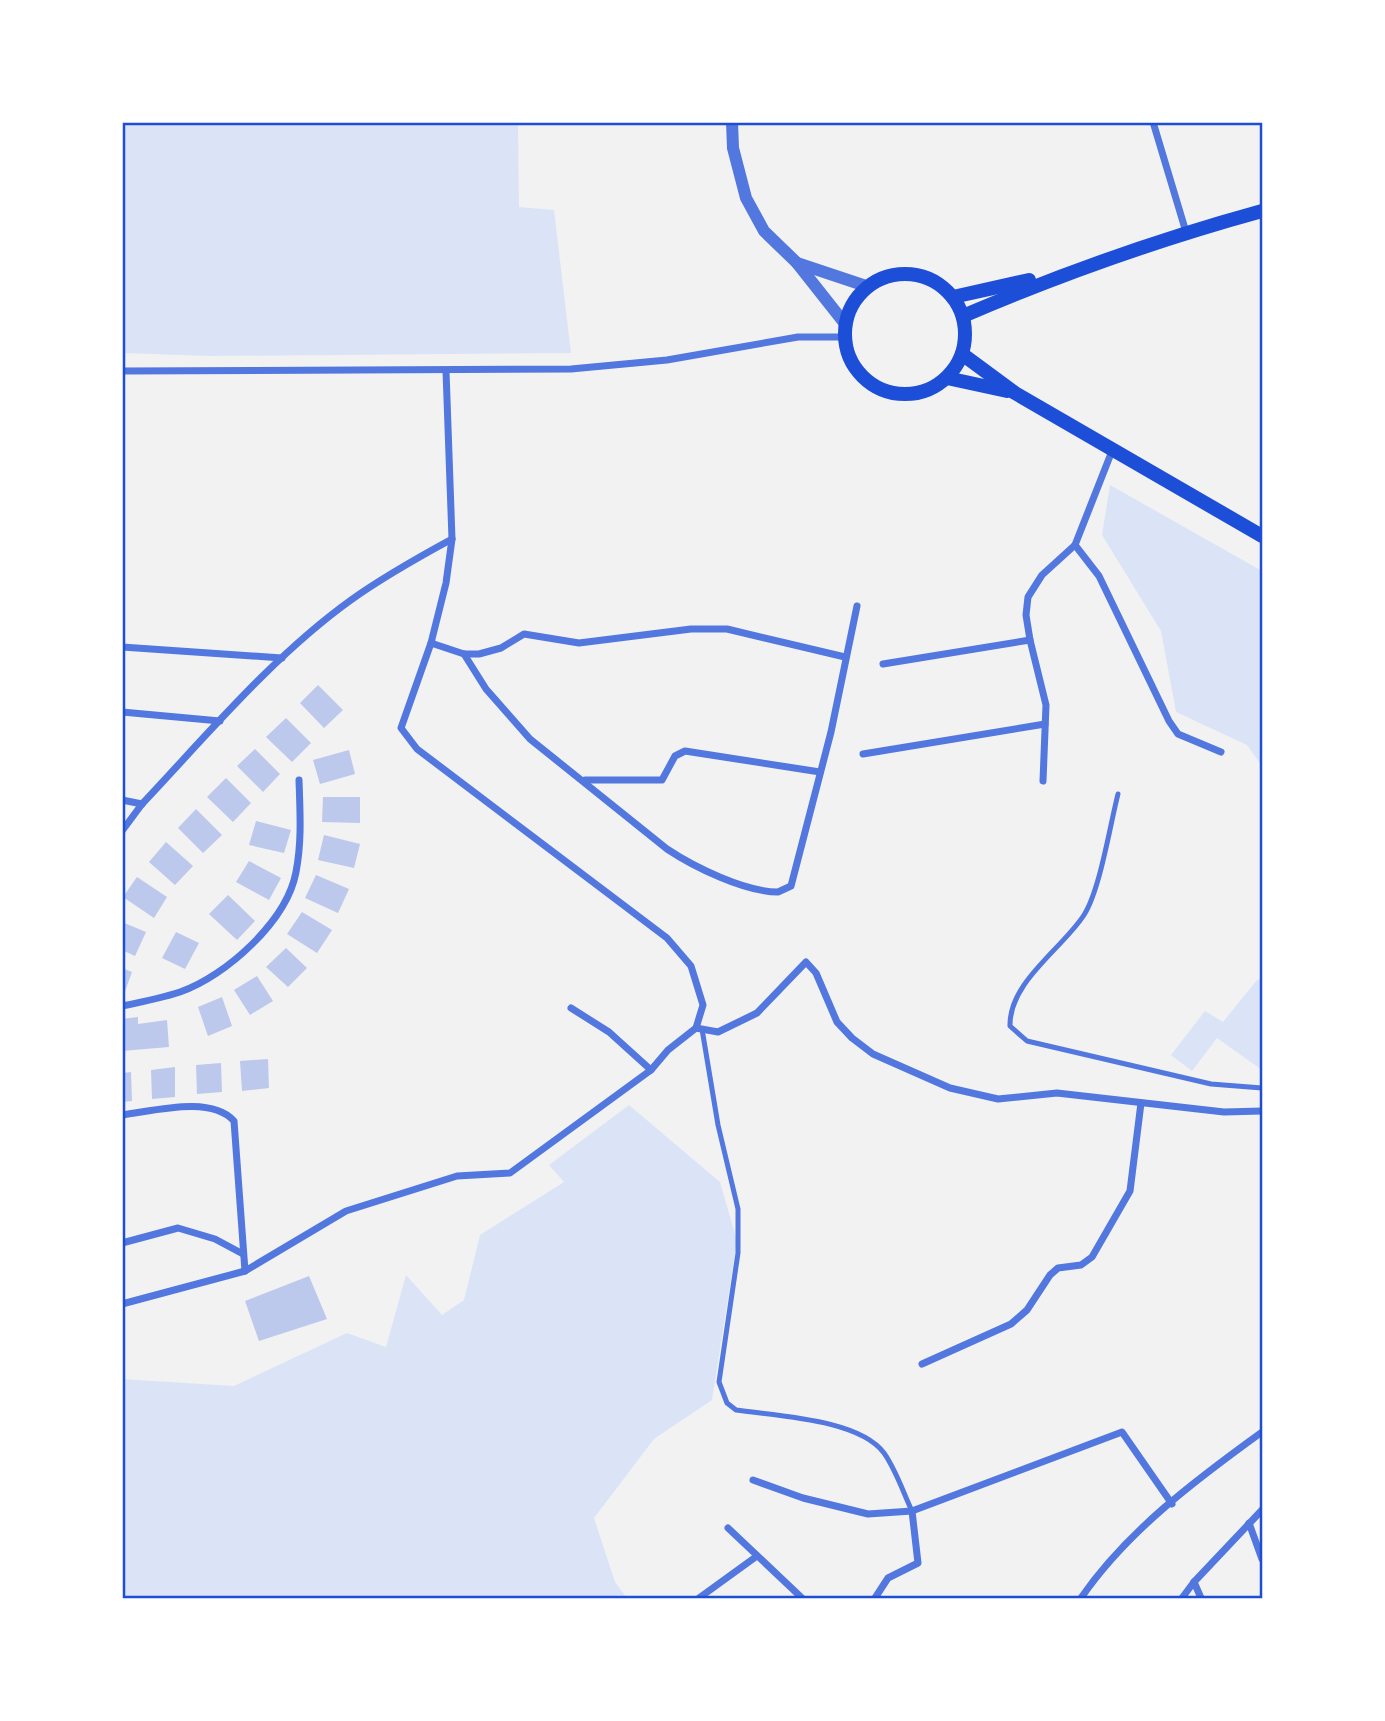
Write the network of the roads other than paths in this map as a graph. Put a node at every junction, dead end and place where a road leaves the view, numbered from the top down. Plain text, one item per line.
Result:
1 (732, 122) edge
2 (1153, 122) edge
3 (1262, 211) edge
4 (1186, 232) junction
5 (797, 263) junction
6 (1064, 273) junction
7 (869, 287) junction
8 (953, 297) junction
9 (963, 316) junction
10 (846, 331) junction
11 (962, 354) junction
12 (446, 371) junction
13 (122, 372) edge
14 (947, 378) junction
15 (1016, 393) junction
16 (1112, 451) junction
17 (1262, 536) edge
18 (452, 539) junction
19 (1075, 545) junction
20 (857, 606) dead end
21 (1030, 640) junction
22 (431, 643) junction
23 (122, 647) edge
24 (464, 654) junction
25 (845, 657) junction
26 (282, 658) junction
27 (883, 664) dead end
28 (122, 712) edge
29 (220, 721) junction
30 (1045, 724) junction
31 (1222, 752) dead end
32 (863, 754) dead end
33 (820, 772) junction
34 (299, 780) dead end
35 (584, 780) junction
36 (1043, 781) dead end
37 (1118, 794) dead end
38 (122, 800) edge
39 (142, 804) junction
40 (122, 831) edge
41 (122, 1006) edge
42 (571, 1008) dead end
43 (699, 1029) junction
44 (651, 1070) junction
45 (1262, 1088) edge
46 (1141, 1103) junction
47 (1262, 1111) edge
48 (122, 1115) edge
49 (122, 1243) edge
50 (243, 1254) junction
51 (245, 1270) junction
52 (122, 1304) edge
53 (922, 1364) dead end
54 (1262, 1432) edge
55 (753, 1480) dead end
56 (1172, 1504) junction
57 (1262, 1510) edge
58 (912, 1511) junction
59 (1249, 1523) junction
60 (728, 1528) dead end
61 (757, 1556) junction
62 (1262, 1559) edge
63 (1194, 1582) junction
64 (698, 1598) edge
65 (802, 1598) edge
66 (875, 1598) edge
67 (1081, 1598) edge
68 (1182, 1598) edge
69 (1200, 1598) edge

1 - 5 street
2 - 4 street
3 - 4 main road
4 - 6 main road
5 - 7 street
5 - 10 street
6 - 8 main road
6 - 9 main road
7 - 8 main road
7 - 10 main road
8 - 9 main road
9 - 11 main road
10 - 12 street
10 - 14 main road
11 - 14 main road
11 - 15 main road
12 - 13 street
12 - 18 street
14 - 15 main road
15 - 16 main road
16 - 17 main road
16 - 19 street
18 - 22 street
18 - 26 street
19 - 21 street
19 - 31 street
20 - 25 street
21 - 27 street
21 - 30 street
22 - 24 street
22 - 43 street
23 - 26 street
24 - 25 street
24 - 35 street
25 - 33 street
26 - 29 street
28 - 29 street
29 - 39 street
30 - 32 street
30 - 36 street
33 - 35 street
33 - 35 street
34 - 41 street
37 - 45 lane
38 - 39 street
39 - 40 street
42 - 44 street
43 - 44 street
43 - 46 street
43 - 58 lane
44 - 51 street
46 - 47 street
46 - 53 street
48 - 50 street
49 - 50 street
50 - 51 street
51 - 52 street
54 - 56 street
55 - 58 street
56 - 58 street
56 - 67 street
57 - 59 street
58 - 66 street
59 - 62 street
59 - 63 street
60 - 61 street
61 - 64 street
61 - 65 street
63 - 68 street
63 - 69 street

